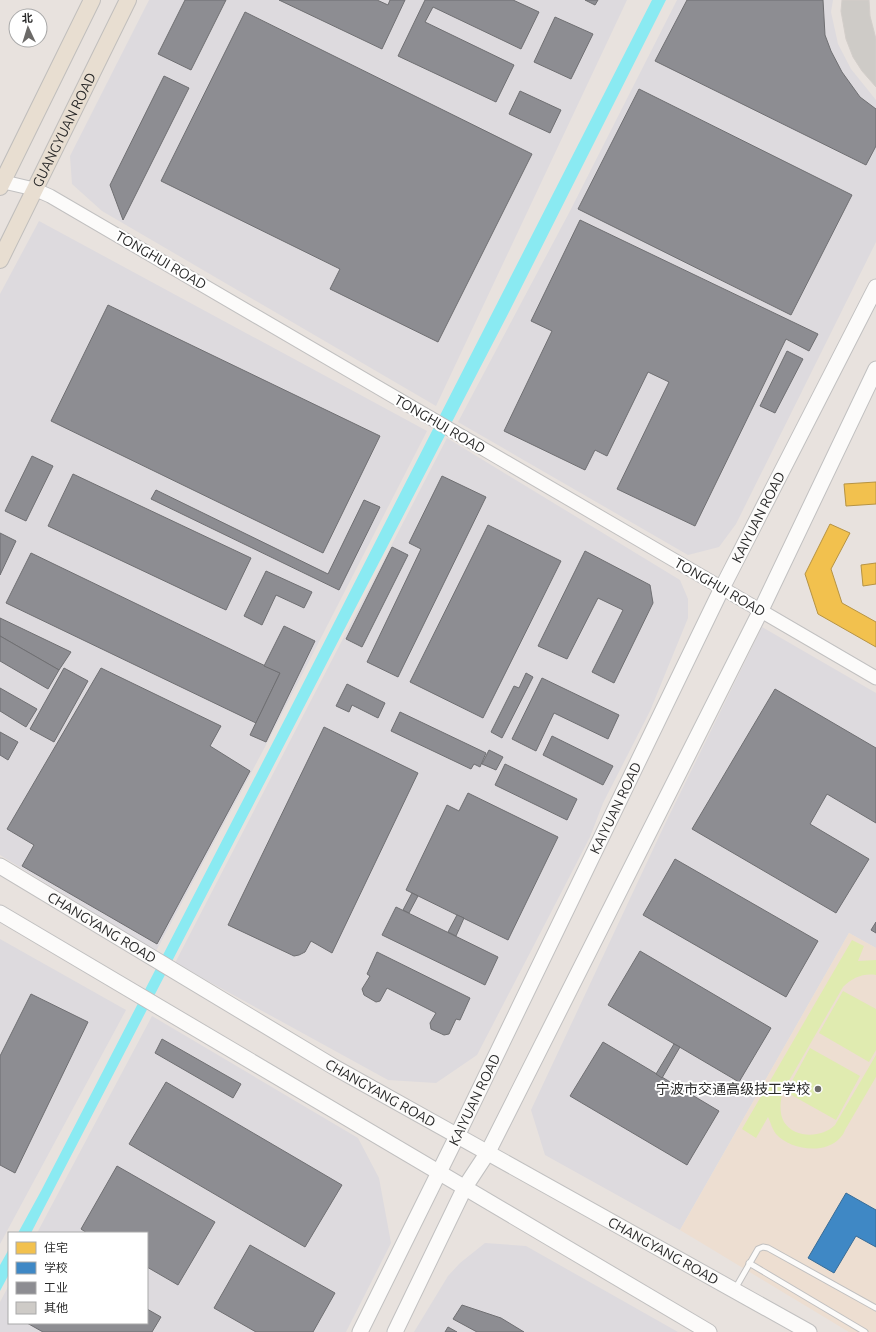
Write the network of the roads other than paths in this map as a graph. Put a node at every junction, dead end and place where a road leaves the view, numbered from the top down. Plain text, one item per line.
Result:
1 (92, 0) edge
2 (128, 0) edge
3 (1, 183) edge
4 (34, 189) junction
5 (0, 260) edge
6 (876, 287) edge
7 (876, 368) edge
8 (722, 588) junction
9 (760, 610) junction
10 (876, 678) edge
11 (0, 866) edge
12 (0, 913) edge
13 (457, 1136) junction
14 (488, 1152) junction
15 (439, 1172) junction
16 (465, 1188) junction
17 (749, 1264) junction
18 (734, 1290) junction
19 (876, 1308) edge
20 (360, 1332) edge
21 (395, 1332) edge
22 (709, 1332) edge
23 (809, 1332) edge
24 (865, 1332) edge

1 - 3 main road
2 - 4 main road, GUANGYUAN ROAD
3 - 4 street, TONGHUI ROAD
4 - 5 main road, GUANGYUAN ROAD
4 - 8 street, TONGHUI ROAD
6 - 8 main road, KAIYUAN ROAD
7 - 9 main road
8 - 9 street, TONGHUI ROAD
8 - 13 main road, KAIYUAN ROAD
9 - 10 street, TONGHUI ROAD
9 - 14 main road
11 - 13 main road, CHANGYANG ROAD
12 - 15 main road
13 - 14 main road, CHANGYANG ROAD
13 - 15 main road, KAIYUAN ROAD
14 - 16 main road
14 - 18 main road, CHANGYANG ROAD
15 - 16 main road
15 - 20 main road, KAIYUAN ROAD
16 - 21 main road
16 - 22 main road
17 - 18 lane
17 - 19 lane
17 - 24 lane
18 - 23 main road, CHANGYANG ROAD

